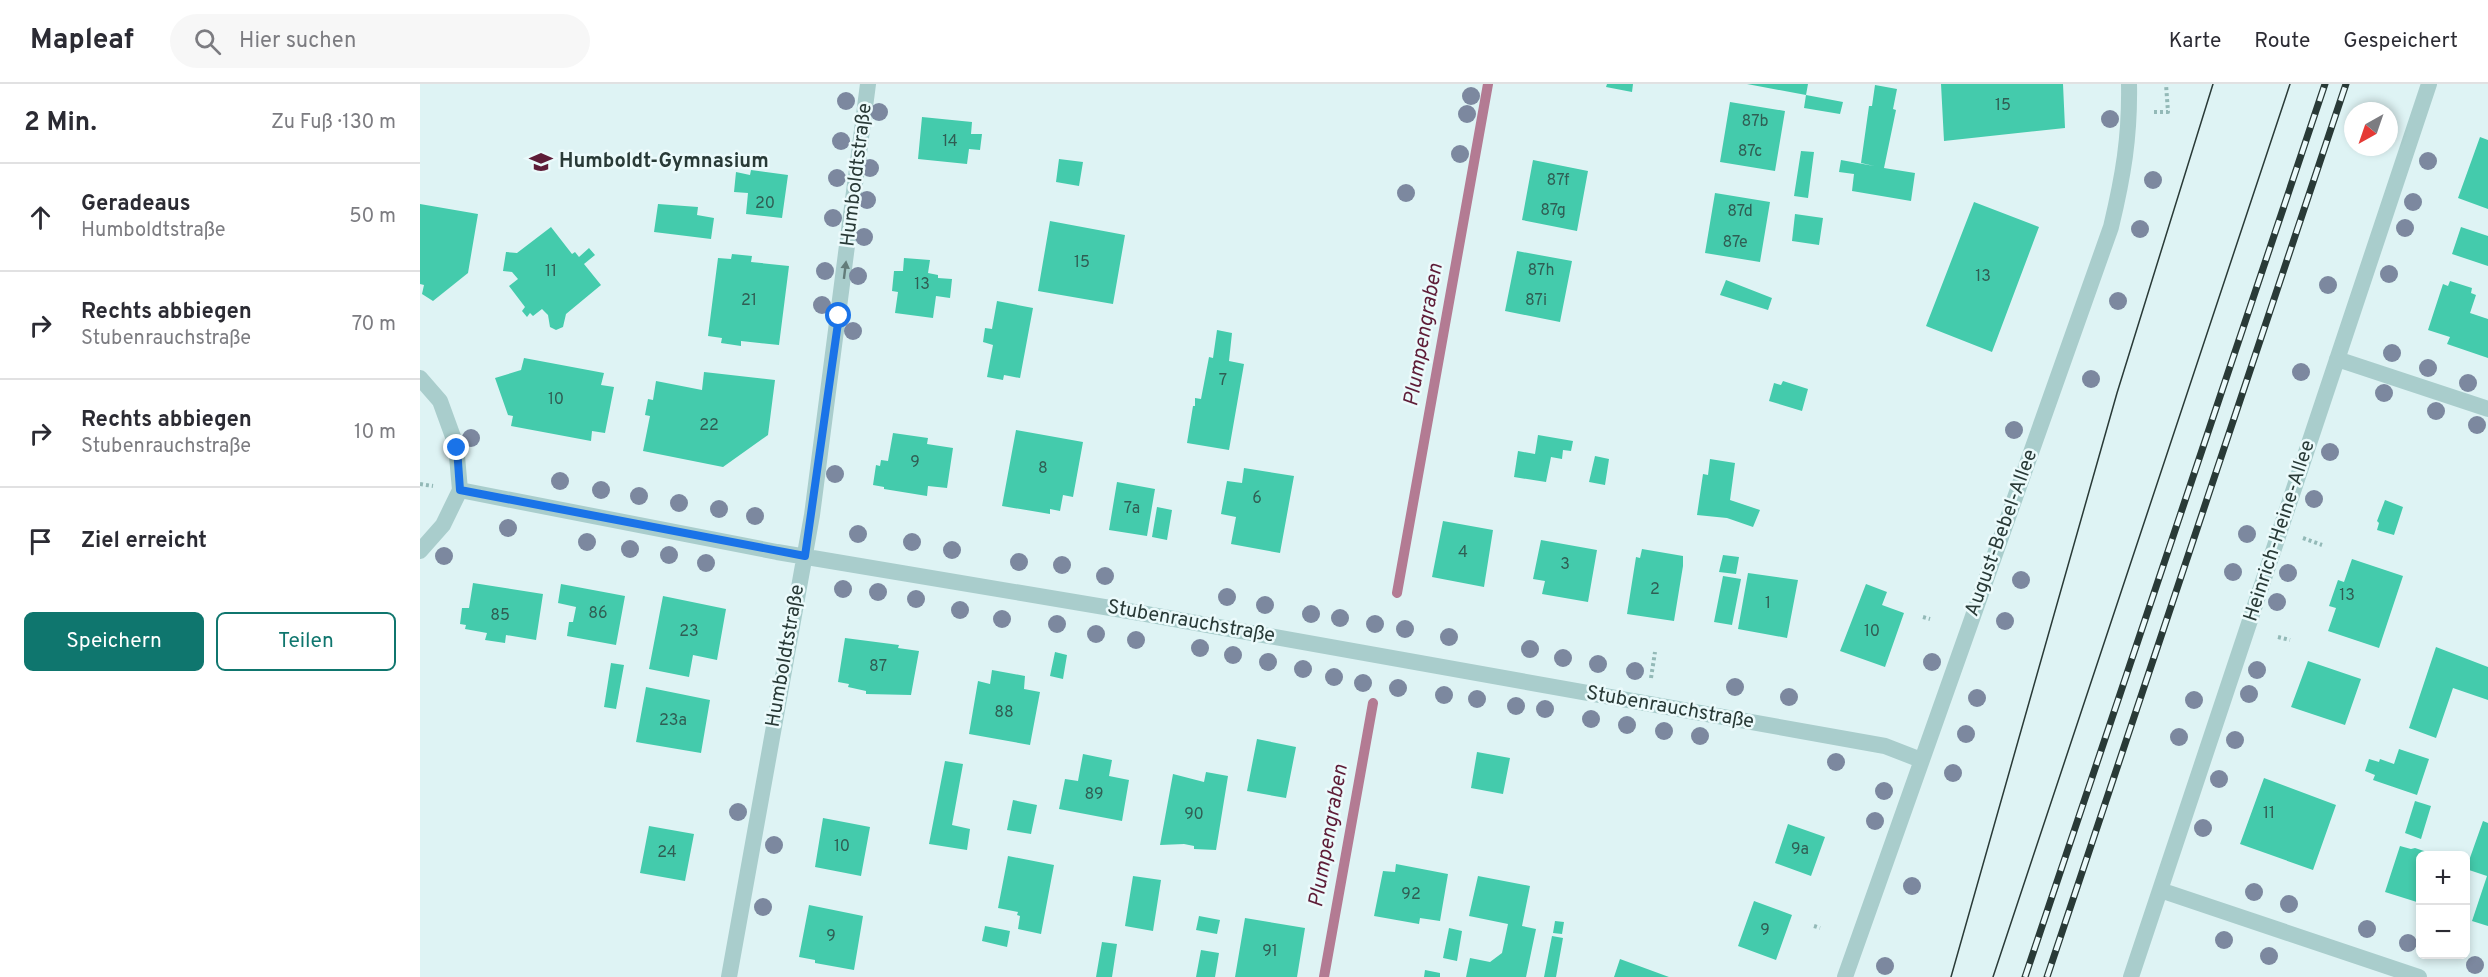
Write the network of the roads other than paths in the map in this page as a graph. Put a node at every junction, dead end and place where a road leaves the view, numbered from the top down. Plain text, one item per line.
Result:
1 (868, 84) edge
2 (2128, 84) edge
3 (2428, 84) edge
4 (2337, 358) junction
5 (420, 378) edge
6 (2488, 408) edge
7 (460, 490) junction
8 (420, 551) edge
9 (805, 556) junction
10 (1921, 760) junction
11 (2160, 890) junction
12 (729, 977) edge
13 (1845, 977) edge
14 (2132, 977) edge
15 (2419, 977) edge

9 -> 1 street, Humboldtstraße
2 - 10 street, August-Bebel-Allee
3 - 4 street, Heinrich-Heine-Allee
4 - 6 street
4 - 11 street, Heinrich-Heine-Allee
5 - 7 street
7 - 8 street
7 - 9 street, Stubenrauchstraße
9 - 10 street, Stubenrauchstraße
9 - 12 street, Humboldtstraße
10 - 13 street, August-Bebel-Allee
11 - 14 street, Heinrich-Heine-Allee
11 - 15 street

